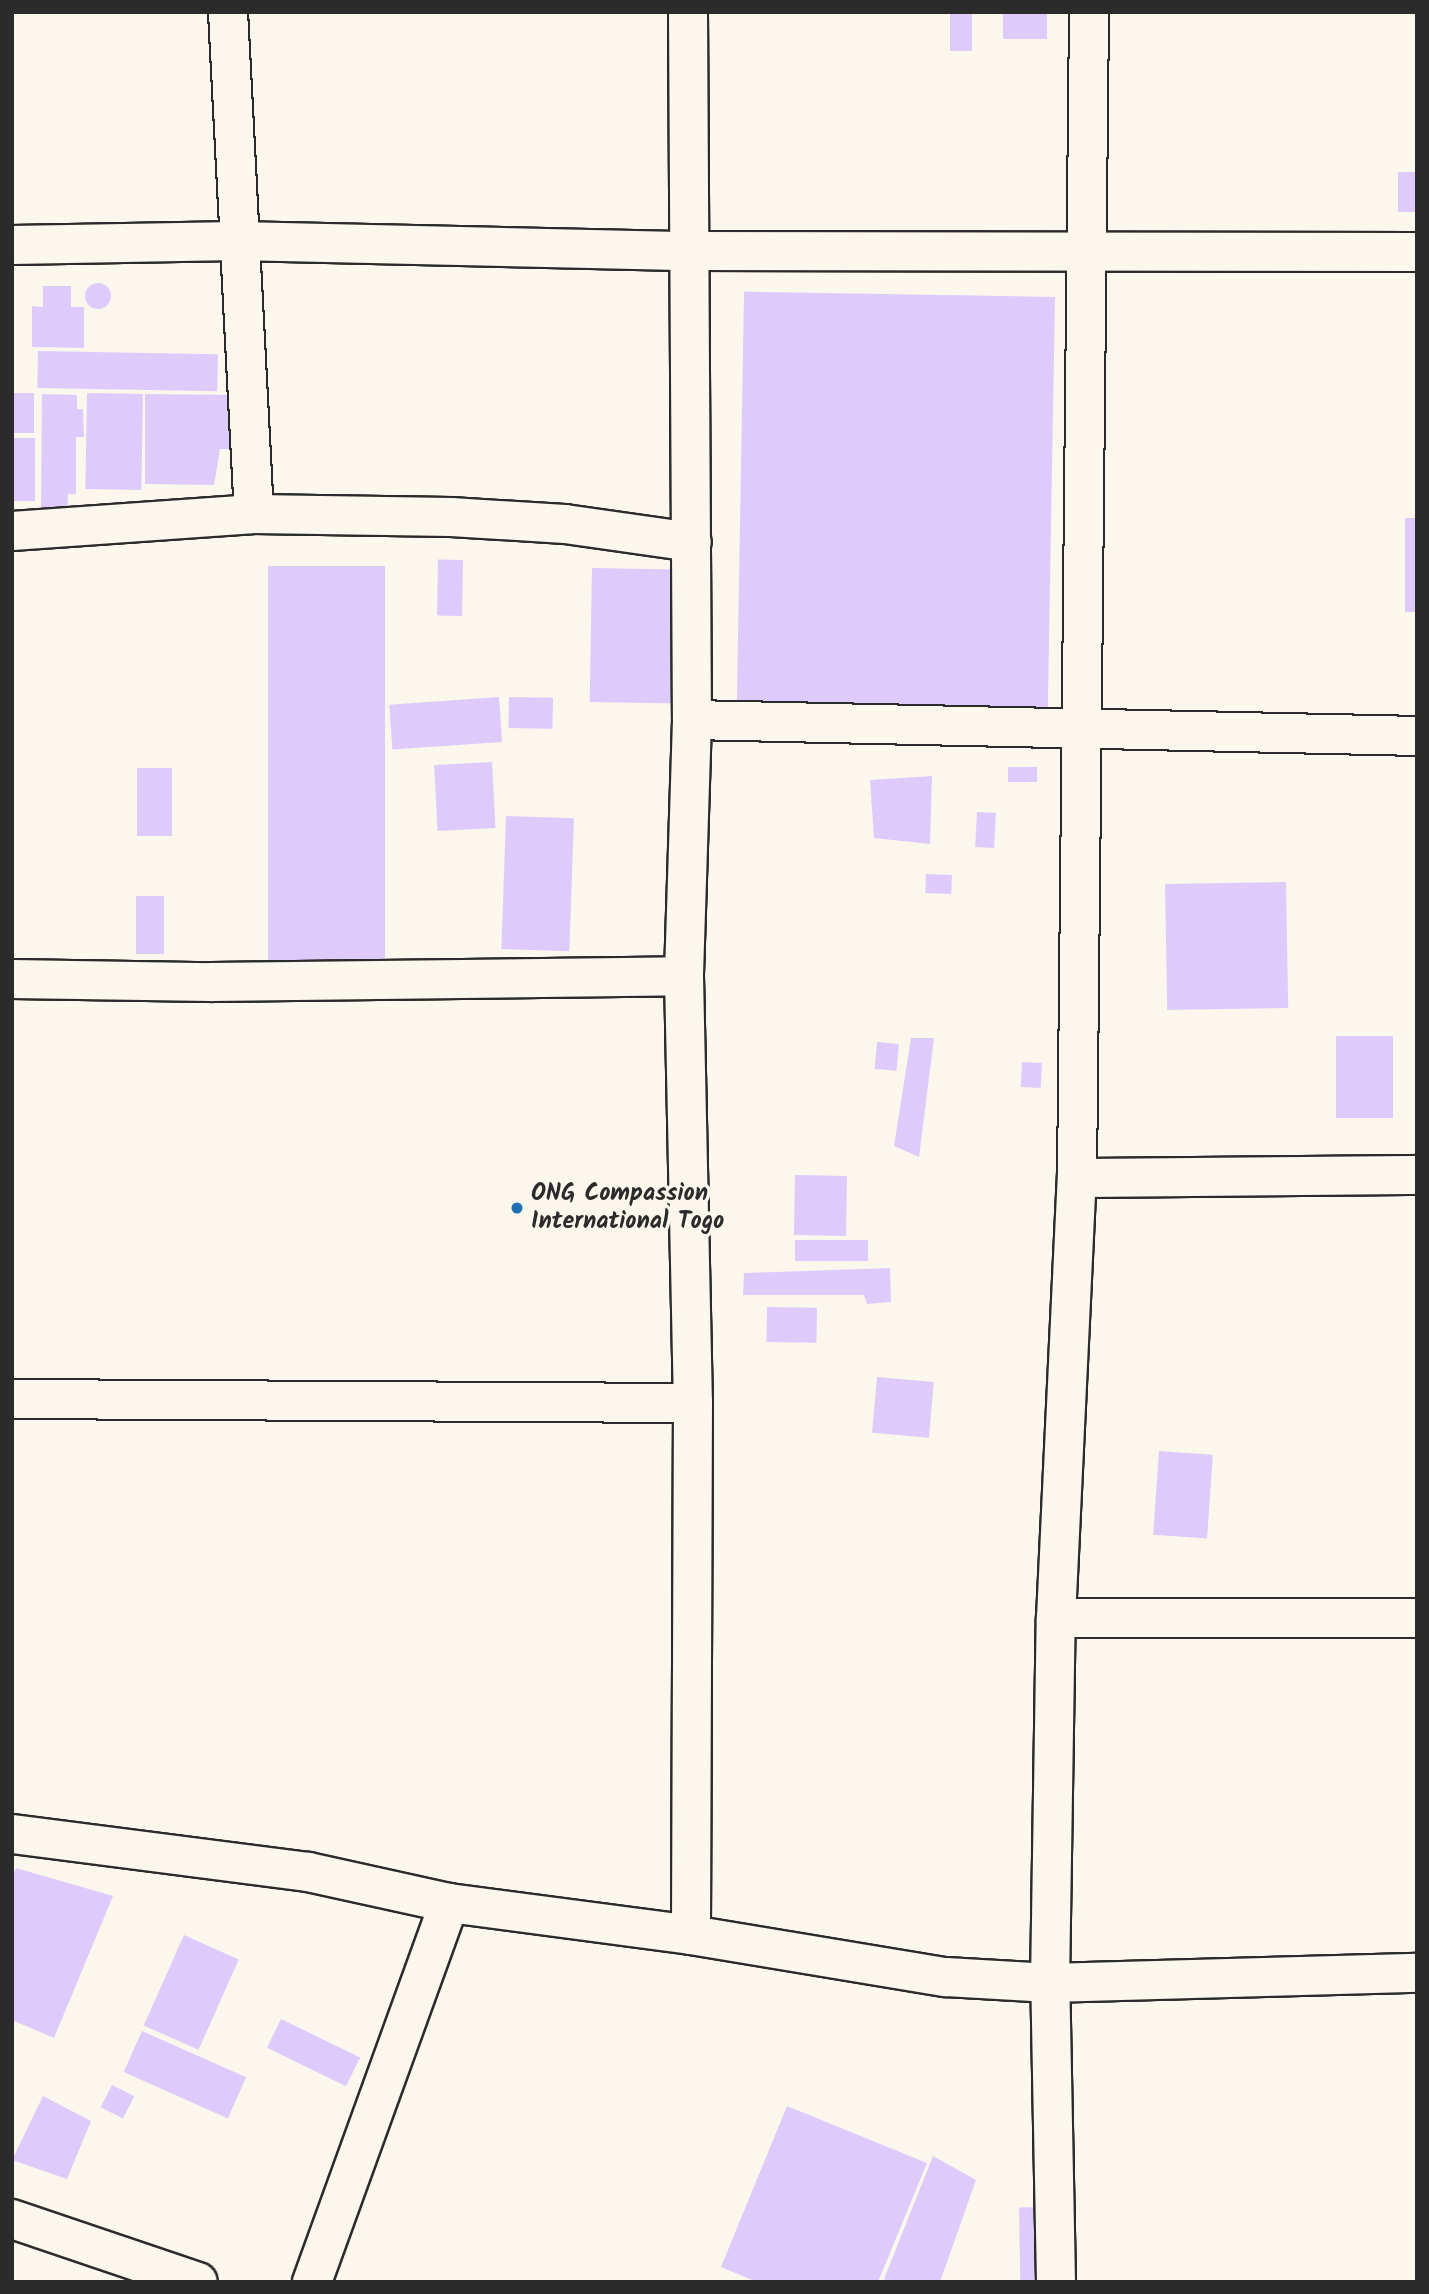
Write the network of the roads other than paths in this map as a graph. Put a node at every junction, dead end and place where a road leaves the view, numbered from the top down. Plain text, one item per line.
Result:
1 (228, 12) edge
2 (688, 12) edge
3 (1088, 12) edge
4 (237, 241) junction
5 (12, 245) edge
6 (690, 251) junction
7 (1417, 252) edge
8 (1088, 254) junction
9 (254, 514) junction
10 (12, 531) edge
11 (692, 542) junction
12 (692, 720) junction
13 (1084, 730) junction
14 (1417, 736) edge
15 (684, 976) junction
16 (12, 979) edge
17 (1417, 1175) edge
18 (1077, 1178) junction
19 (12, 1399) edge
20 (693, 1403) junction
21 (1056, 1618) junction
22 (1417, 1618) edge
23 (12, 1834) edge
24 (449, 1903) junction
25 (691, 1935) junction
26 (1417, 1973) edge
27 (1050, 1983) junction
28 (12, 2219) edge
29 (198, 2282) edge
30 (312, 2282) edge
31 (1056, 2282) edge

1 - 4 street
2 - 6 street
3 - 8 street
4 - 5 street
4 - 6 street
4 - 9 street
6 - 8 street
6 - 11 street
7 - 8 street
8 - 13 street
9 - 10 street
9 - 11 street
11 - 12 street
12 - 13 street
12 - 15 street
13 - 14 street
13 - 18 street
15 - 16 street
15 - 20 street
17 - 18 street
18 - 21 street
19 - 20 street
20 - 25 street
21 - 22 street
21 - 27 street
23 - 24 street
24 - 25 street
24 - 30 street
25 - 27 street
26 - 27 street
27 - 31 street
28 - 29 street

